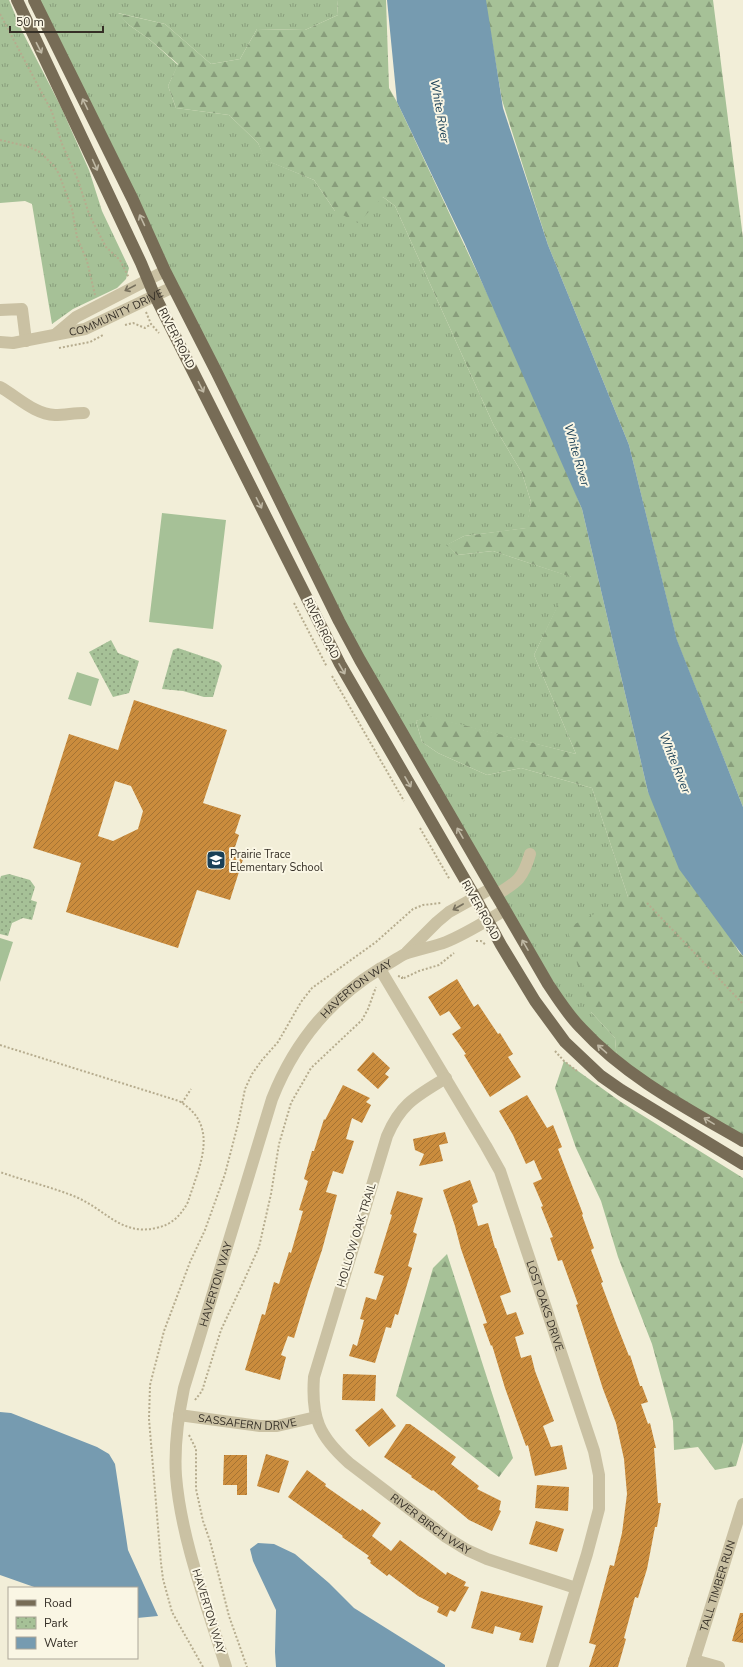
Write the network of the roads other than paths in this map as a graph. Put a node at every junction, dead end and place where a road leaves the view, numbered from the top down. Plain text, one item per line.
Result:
1 (17, 0) edge
2 (34, 0) edge
3 (165, 271) junction
4 (148, 279) junction
5 (173, 287) junction
6 (155, 296) junction
7 (0, 310) edge
8 (56, 334) junction
9 (26, 340) junction
10 (0, 342) edge
11 (0, 387) edge
12 (84, 413) dead end
13 (530, 854) dead end
14 (494, 891) junction
15 (475, 897) junction
16 (505, 910) junction
17 (487, 921) junction
18 (404, 955) junction
19 (380, 969) junction
20 (446, 1078) junction
21 (743, 1141) edge
22 (743, 1164) edge
23 (184, 1416) junction
24 (316, 1417) junction
25 (743, 1504) edge
26 (576, 1588) junction
27 (693, 1663) edge
28 (226, 1667) edge
29 (552, 1667) edge
30 (719, 1667) edge

1 -> 4 main road, RIVER ROAD
3 -> 2 main road, RIVER ROAD
3 - 4 street, COMMUNITY DRIVE
3 - 5 main road, RIVER ROAD
4 - 6 main road, RIVER ROAD
4 -> 8 street, COMMUNITY DRIVE
5 - 6 street, COMMUNITY DRIVE
14 -> 5 main road, RIVER ROAD
6 - 8 street, COMMUNITY DRIVE
6 -> 15 main road, RIVER ROAD
7 - 9 street
8 - 9 street, COMMUNITY DRIVE
9 - 10 street, COMMUNITY DRIVE
11 - 12 street
13 - 14 street, HAVERTON WAY
14 - 15 street, HAVERTON WAY
14 - 16 main road, RIVER ROAD
15 - 17 main road, RIVER ROAD
15 -> 18 street, HAVERTON WAY
16 - 17 street, HAVERTON WAY
21 -> 16 main road, RIVER ROAD
17 - 18 street, HAVERTON WAY
17 - 22 main road, RIVER ROAD
18 - 19 street, HAVERTON WAY
19 - 20 street, LOST OAKS DRIVE
19 - 23 street, HAVERTON WAY
20 - 24 street, HOLLOW OAK TRAIL
20 - 26 street, LOST OAKS DRIVE
23 - 24 street, SASSAFERN DRIVE
23 - 28 street, HAVERTON WAY
24 - 26 street, RIVER BIRCH WAY
25 - 27 street, TALL TIMBER RUN
26 - 29 street, LOST OAKS DRIVE
27 - 30 street

